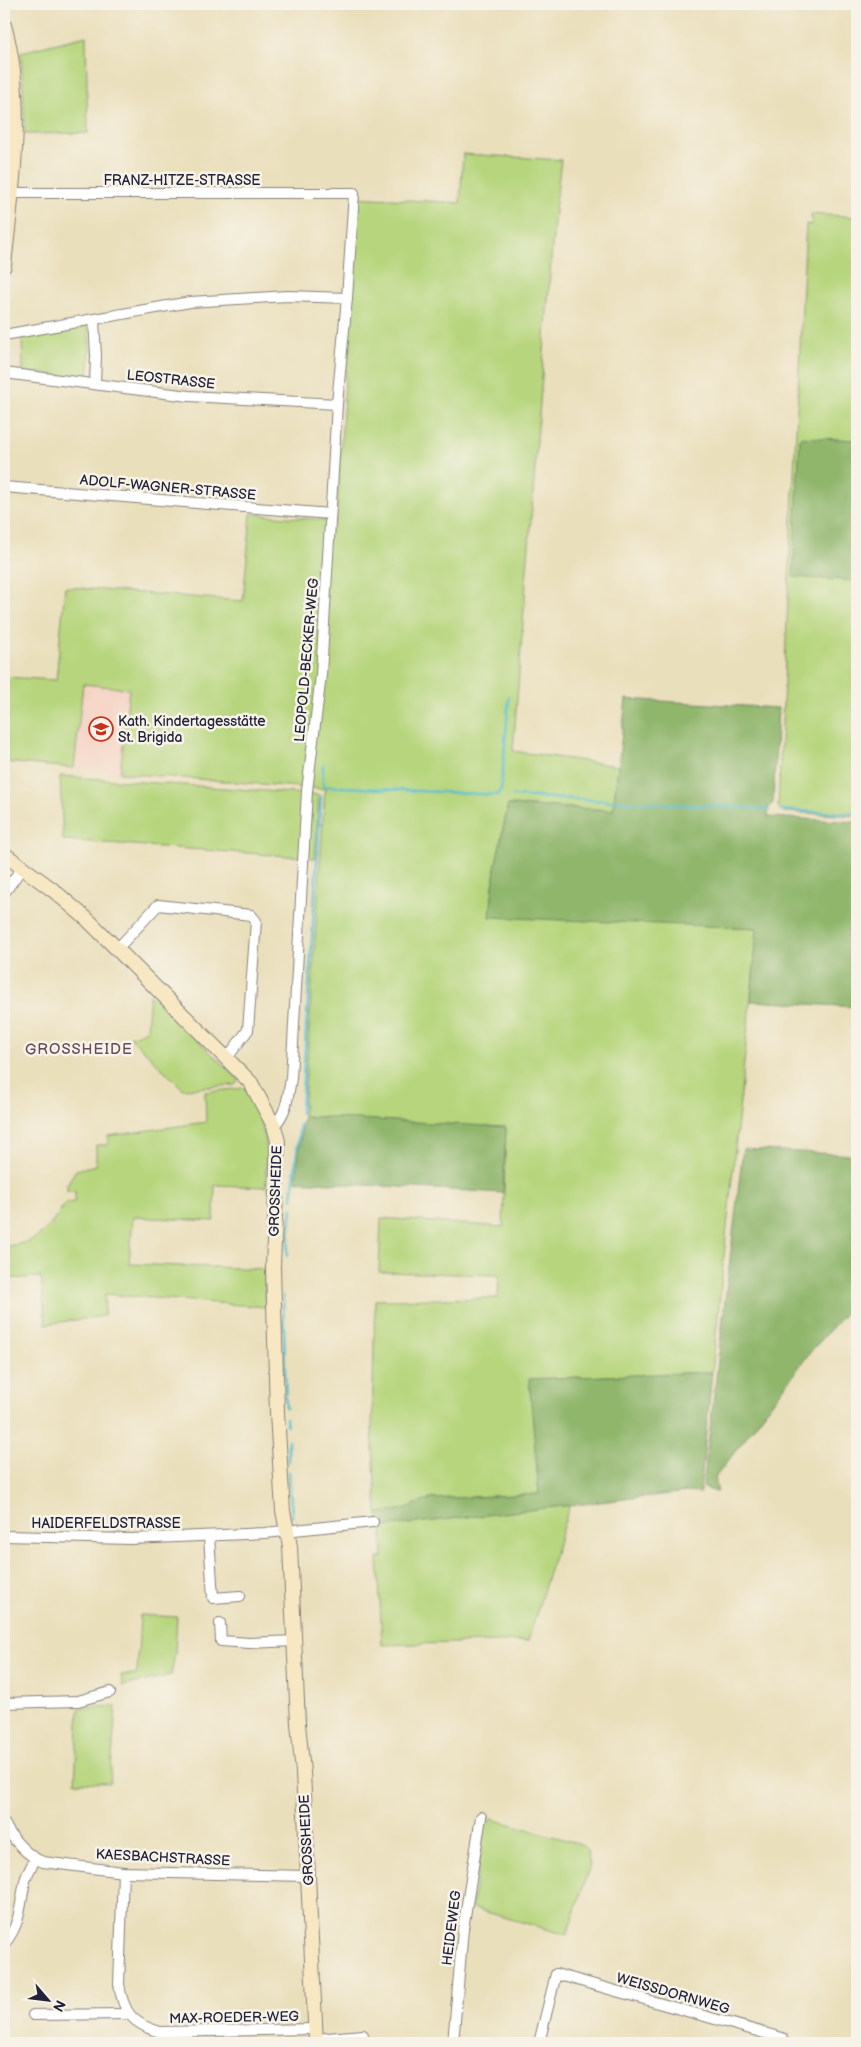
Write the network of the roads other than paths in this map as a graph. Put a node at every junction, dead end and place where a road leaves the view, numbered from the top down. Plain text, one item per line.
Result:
1 (4, 25) edge
2 (7, 193) edge
3 (354, 193) joint
4 (4, 266) edge
5 (347, 298) junction
6 (94, 320) junction
7 (4, 335) edge
8 (4, 373) edge
9 (95, 384) junction
10 (337, 404) junction
11 (4, 487) edge
12 (330, 514) junction
13 (4, 854) edge
14 (22, 868) junction
15 (4, 894) edge
16 (118, 948) junction
17 (227, 1058) junction
18 (274, 1126) junction
19 (373, 1522) dead end
20 (286, 1530) junction
21 (4, 1536) edge
22 (209, 1536) junction
23 (240, 1596) dead end
24 (220, 1623) dead end
25 (295, 1641) junction
26 (110, 1692) dead end
27 (4, 1702) edge
28 (481, 1817) dead end
29 (4, 1823) edge
30 (35, 1859) junction
31 (123, 1872) junction
32 (308, 1876) junction
33 (4, 1944) edge
34 (128, 2014) junction
35 (33, 2015) dead end
36 (363, 2035) dead end
37 (316, 2037) edge
38 (782, 2038) dead end
39 (453, 2043) edge
40 (538, 2043) edge

1 - 2 street
2 - 3 street, FRANZ-HITZE-STRASSE
2 - 4 street
3 - 5 street, LEOPOLD-BECKER-WEG
5 - 6 street
5 - 10 street, LEOPOLD-BECKER-WEG
6 - 7 street
6 - 9 street
8 - 9 street, LEOSTRASSE
9 - 10 street, LEOSTRASSE
10 - 12 street, LEOPOLD-BECKER-WEG
11 - 12 street, ADOLF-WAGNER-STRASSE
12 - 18 street, LEOPOLD-BECKER-WEG
13 - 14 street, GROSSHEIDE
14 - 15 street
14 - 16 street, GROSSHEIDE
16 - 17 street, GROSSHEIDE
16 - 17 street
17 - 18 street, GROSSHEIDE
18 - 20 street, GROSSHEIDE
19 - 20 street, HAIDERFELDSTRASSE
20 - 22 street, HAIDERFELDSTRASSE
20 - 25 street, GROSSHEIDE
21 - 22 street, HAIDERFELDSTRASSE
22 - 23 street
24 - 25 street
25 - 32 street, GROSSHEIDE
26 - 27 street
28 - 39 street, HEIDEWEG
29 - 30 street
30 - 31 street, KAESBACHSTRASSE
30 - 33 street
31 - 32 street, KAESBACHSTRASSE
31 - 34 street
32 - 37 street, GROSSHEIDE
34 - 35 street
34 - 37 street, MAX-ROEDER-WEG
36 - 37 street
38 - 40 street, WEISSDORNWEG

